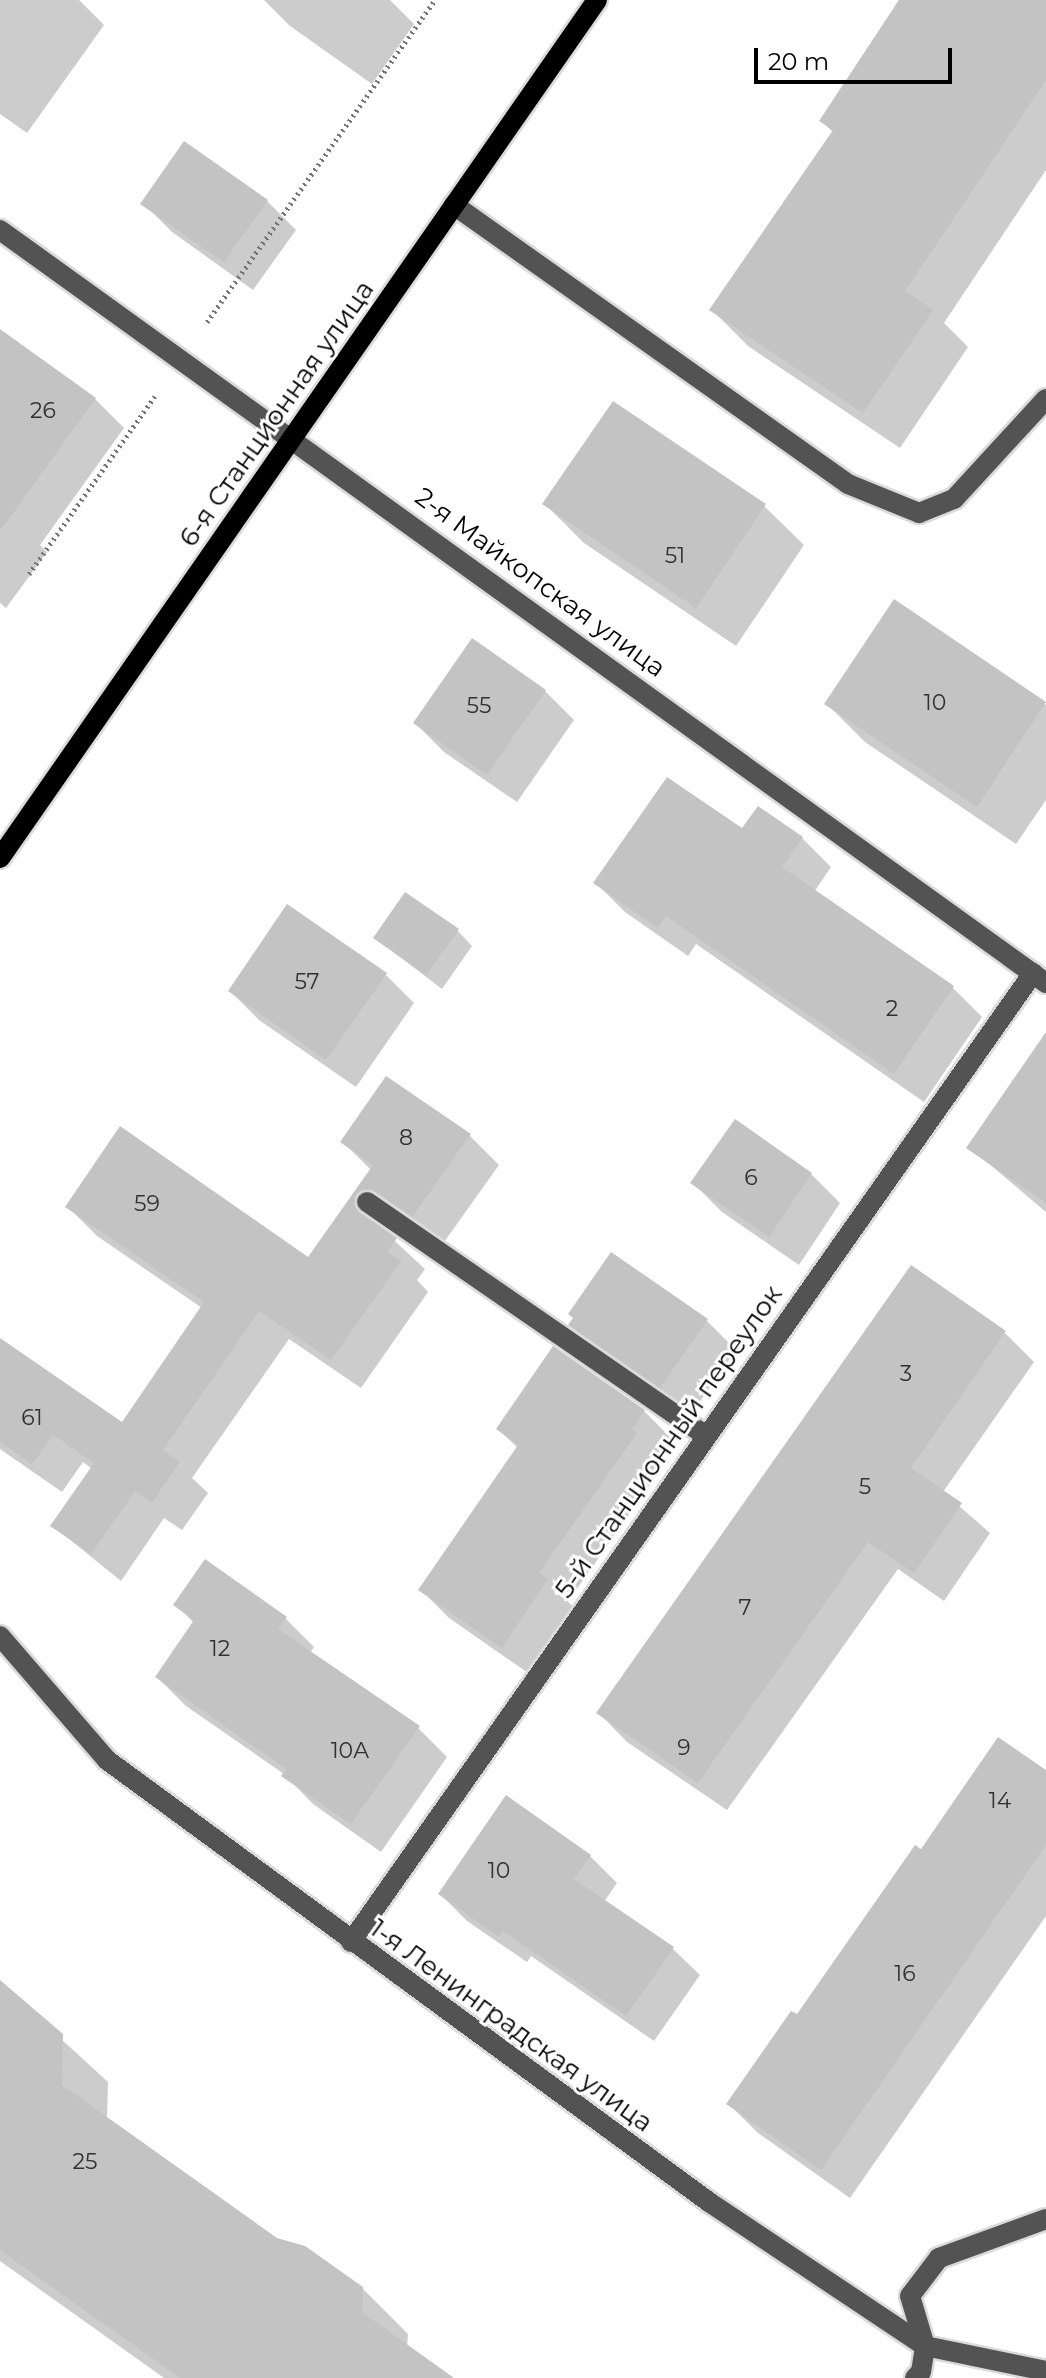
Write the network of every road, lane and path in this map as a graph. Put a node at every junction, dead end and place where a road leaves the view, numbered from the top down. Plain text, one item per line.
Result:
1 (435, 0) edge
2 (597, 0) edge
3 (454, 205) junction
4 (0, 230) edge
5 (204, 326) dead end
6 (158, 391) dead end
7 (1046, 399) edge
8 (293, 437) junction
9 (29, 574) dead end
10 (0, 858) edge
11 (1039, 978) edge
12 (367, 1202) dead end
13 (705, 1435) junction
14 (0, 1636) edge
15 (351, 1942) junction
16 (1046, 2219) edge
17 (925, 2346) junction
18 (1046, 2371) edge
19 (915, 2378) edge

1 - 5 path
2 - 3 main road, 6-я Станционная улица
3 - 7 street
3 - 8 main road, 6-я Станционная улица
4 - 8 street, 2-я Майкопская улица
6 - 9 path
8 - 10 main road, 6-я Станционная улица
8 - 11 street, 2-я Майкопская улица
11 - 13 street, 5-й Станционный переулок
12 - 13 street
13 - 15 street, 5-й Станционный переулок
14 - 15 street, 1-я Ленинградская улица
15 - 17 street, 1-я Ленинградская улица
16 - 17 street
17 - 18 street, 1-я Ленинградская улица
17 - 19 street

